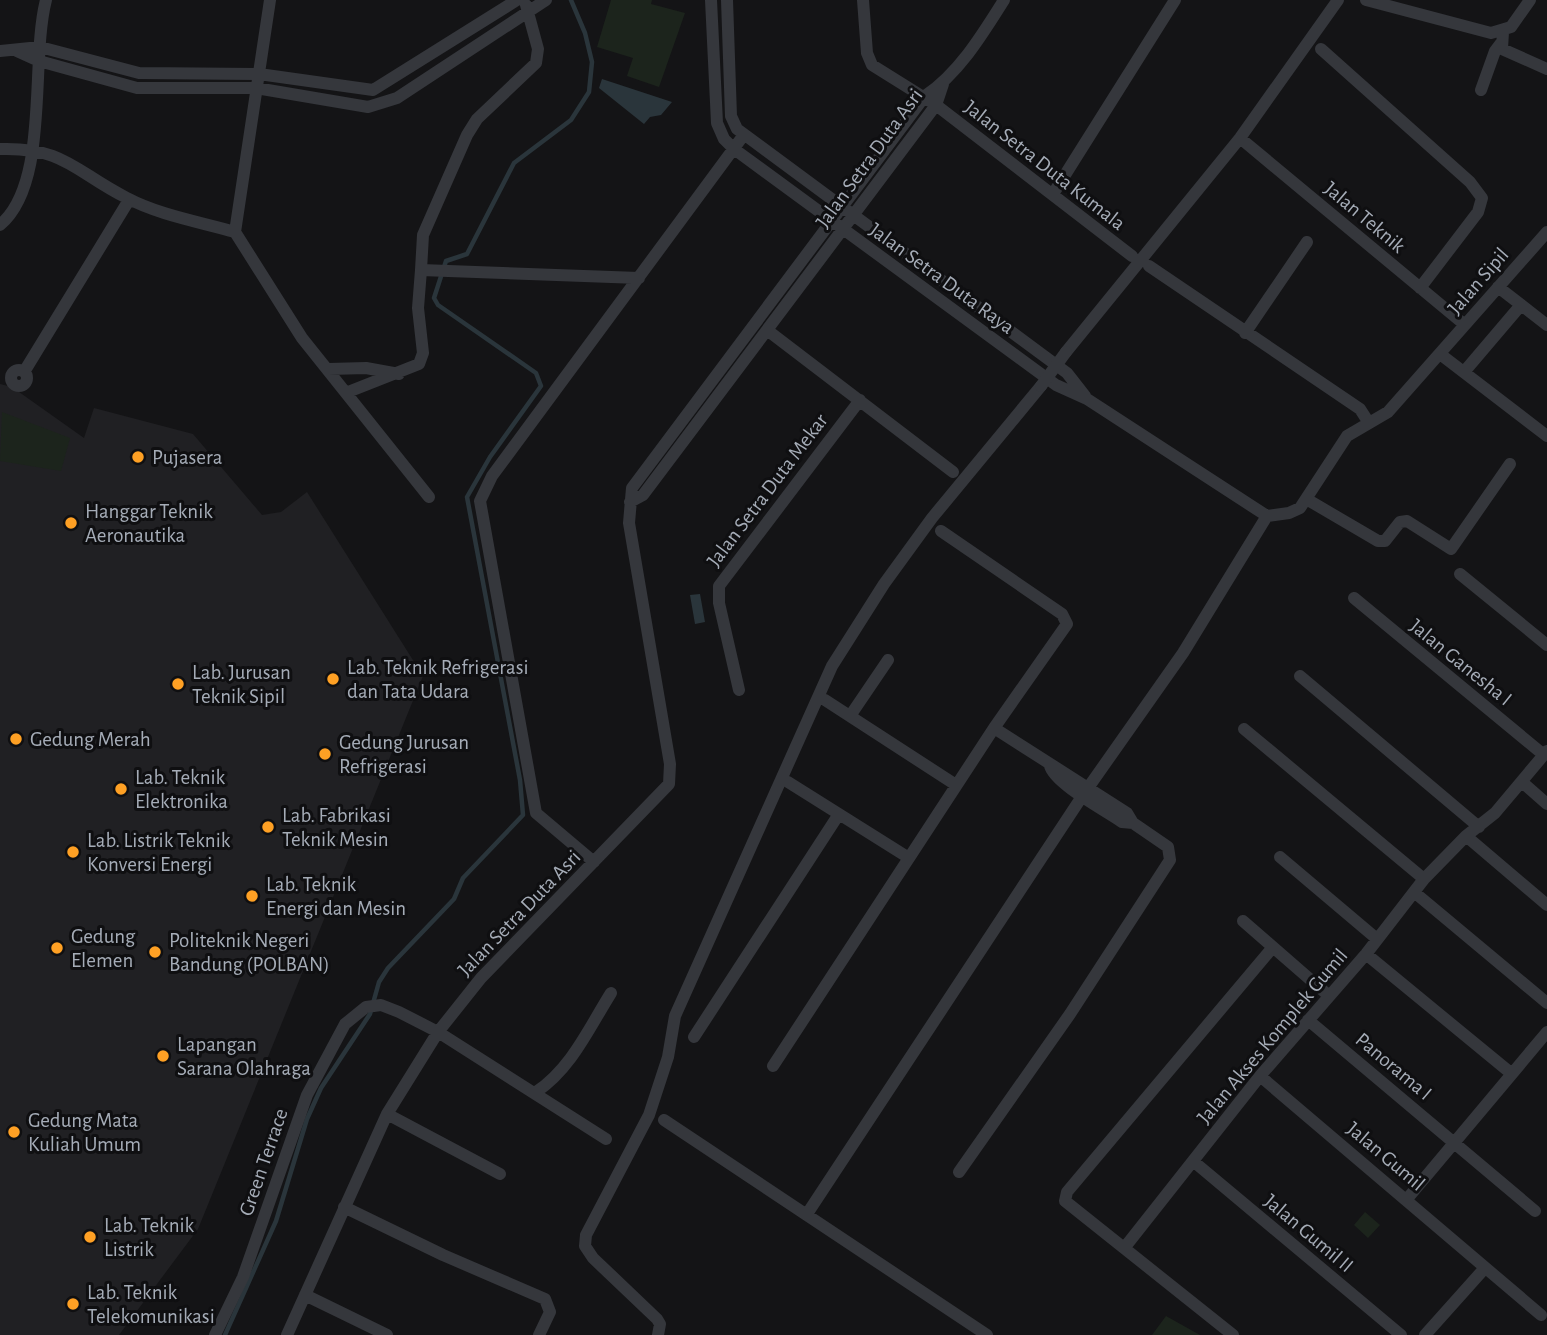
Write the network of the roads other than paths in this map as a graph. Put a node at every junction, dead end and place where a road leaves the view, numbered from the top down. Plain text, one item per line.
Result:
1 (46, 0) edge
2 (270, 0) edge
3 (517, 0) edge
4 (546, 0) edge
5 (711, 0) edge
6 (727, 0) edge
7 (863, 0) edge
8 (1003, 0) edge
9 (1175, 0) edge
10 (1338, 0) edge
11 (1366, 0) edge
12 (1530, 0) edge
13 (526, 6) edge
14 (1502, 37) junction
15 (40, 47) junction
16 (1321, 50) dead end
17 (0, 51) edge
18 (17, 51) junction
19 (39, 61) junction
20 (1547, 69) edge
21 (259, 74) junction
22 (943, 83) junction
23 (256, 88) junction
24 (1481, 90) dead end
25 (925, 96) junction
26 (936, 105) junction
27 (743, 136) junction
28 (1240, 138) junction
29 (31, 148) junction
30 (0, 149) edge
31 (734, 149) junction
32 (1053, 194) junction
33 (129, 200) junction
34 (846, 211) junction
35 (837, 223) junction
36 (0, 225) edge
37 (235, 232) junction
38 (1546, 233) edge
39 (1307, 242) dead end
40 (1132, 256) dead end
41 (1149, 266) dead end
42 (421, 270) junction
43 (639, 278) junction
44 (1498, 286) junction
45 (1420, 288) junction
46 (784, 294) junction
47 (1521, 305) junction
48 (1465, 325) junction
49 (1547, 325) edge
50 (767, 330) junction
51 (1245, 333) junction
52 (1031, 347) junction
53 (732, 351) junction
54 (1440, 354) junction
55 (744, 358) junction
56 (1020, 359) junction
57 (329, 369) junction
58 (24, 372) dead end
59 (1464, 372) junction
60 (399, 374) junction
61 (348, 393) junction
62 (1087, 399) junction
63 (860, 400) junction
64 (684, 419) junction
65 (1369, 423) junction
66 (694, 428) junction
67 (1547, 436) edge
68 (1510, 464) dead end
69 (953, 472) dead end
70 (429, 497) dead end
71 (1308, 500) junction
72 (630, 502) junction
73 (1267, 516) junction
74 (941, 531) dead end
75 (1461, 574) dead end
76 (1354, 598) dead end
77 (1547, 645) edge
78 (888, 660) dead end
79 (1300, 676) dead end
80 (738, 690) dead end
81 (825, 700) dead end
82 (850, 716) junction
83 (994, 728) junction
84 (1244, 729) dead end
85 (1546, 753) edge
86 (788, 782) dead end
87 (1522, 782) junction
88 (956, 785) junction
89 (1086, 791) junction
90 (1547, 804) edge
91 (839, 814) junction
92 (1479, 827) junction
93 (1466, 836) junction
94 (1280, 857) dead end
95 (909, 858) junction
96 (594, 862) junction
97 (1424, 879) junction
98 (1414, 892) junction
99 (1547, 905) edge
100 (1243, 921) dead end
101 (1377, 939) junction
102 (1273, 947) junction
103 (1366, 954) junction
104 (611, 993) dead end
105 (1328, 995) junction
106 (1547, 1003) edge
107 (1308, 1020) junction
108 (438, 1032) junction
109 (1547, 1032) edge
110 (694, 1037) dead end
111 (773, 1066) dead end
112 (1512, 1074) junction
113 (1260, 1076) junction
114 (536, 1092) junction
115 (387, 1114) junction
116 (664, 1120) dead end
117 (606, 1139) dead end
118 (1454, 1143) junction
119 (1193, 1161) junction
120 (959, 1172) dead end
121 (500, 1174) dead end
122 (1407, 1199) junction
123 (344, 1207) junction
124 (1535, 1211) dead end
125 (807, 1214) junction
126 (1125, 1247) junction
127 (1483, 1269) junction
128 (305, 1296) junction
129 (1541, 1315) dead end
130 (215, 1335) edge
131 (287, 1335) edge
132 (387, 1335) edge
133 (539, 1335) edge
134 (658, 1335) edge
135 (987, 1335) edge
136 (1233, 1335) edge
137 (1401, 1335) edge
138 (1425, 1335) edge

1 - 15 street
2 - 21 street
3 - 21 street
4 - 13 street
5 - 31 street, Jalan Setra Duta Raya
6 - 27 street
7 - 25 street, Jalan Setra Duta Kumala
8 - 22 street
9 - 32 street
10 - 28 street
11 - 14 street
12 - 14 street
13 - 23 street
13 - 42 street
14 - 20 street
14 - 24 street
15 - 18 street
15 - 19 street
15 - 21 street
16 - 45 street
17 - 18 street
18 - 19 street
19 - 23 street
19 - 29 street
21 - 23 street
22 - 25 street, Jalan Setra Duta Asri
22 - 26 street, Jalan Setra Duta Asri
23 - 37 street
25 - 26 street, Jalan Setra Duta Kumala
25 - 34 street, Jalan Setra Duta Asri
26 - 32 street, Jalan Setra Duta Kumala
26 - 34 street, Jalan Setra Duta Asri
27 - 31 street
27 - 34 street, Jalan Setra Duta Raya
28 - 45 street, Jalan Teknik
28 - 134 street, bridge
29 - 30 street
29 - 33 street
29 - 36 street
31 - 35 street, Jalan Setra Duta Raya
31 - 43 street
32 - 40 street, Jalan Setra Duta Kumala
33 - 37 street
33 - 58 street
34 - 35 street, Jalan Setra Duta Asri
34 - 52 street, Jalan Setra Duta Raya
35 - 46 street, Jalan Setra Duta Asri
35 - 56 street, Jalan Setra Duta Raya
37 - 57 street
38 - 44 street, Jalan Sipil
39 - 51 street
41 - 51 street
42 - 43 street
42 - 60 street
43 - 96 street
44 - 47 street
44 - 48 street, Jalan Sipil
45 - 48 street, Jalan Teknik
46 - 50 street, Jalan Setra Duta Asri
46 - 53 street, Jalan Setra Duta Asri
47 - 49 street
47 - 59 street
48 - 54 street, Jalan Sipil
50 - 55 street, Jalan Setra Duta Asri
50 - 63 street
51 - 65 street
52 - 56 street
52 - 62 street, Jalan Setra Duta Raya
53 - 55 street
53 - 64 street, Jalan Setra Duta Asri
54 - 59 street
54 - 65 street, Jalan Sipil
55 - 66 street, Jalan Setra Duta Asri
56 - 62 street, Jalan Setra Duta Raya
57 - 60 street
57 - 61 street
59 - 67 street
60 - 61 street
61 - 70 street
62 - 73 street, Jalan Setra Duta Raya
63 - 69 street
63 - 80 street, Jalan Setra Duta Mekar
64 - 66 street
64 - 72 street, Jalan Setra Duta Asri
65 - 71 street, Jalan Sipil
66 - 72 street, Jalan Setra Duta Asri
68 - 71 street
71 - 73 street
72 - 96 street, Jalan Setra Duta Asri
73 - 89 street
74 - 83 street
75 - 77 street
76 - 85 street, Jalan Ganesha I
78 - 82 street
79 - 92 street
81 - 82 street
82 - 88 street
83 - 88 street
83 - 89 street
84 - 97 street
85 - 87 street, Jalan Akses Komplek Gumil
86 - 91 street
87 - 90 street
87 - 92 street, Jalan Akses Komplek Gumil
88 - 95 street
89 - 120 street
89 - 125 street
91 - 95 street
91 - 110 street
92 - 93 street, Jalan Akses Komplek Gumil
93 - 97 street, Jalan Akses Komplek Gumil
93 - 99 street
94 - 101 street
95 - 111 street
96 - 108 street, Jalan Setra Duta Asri
97 - 98 street, Jalan Akses Komplek Gumil
98 - 101 street, Jalan Akses Komplek Gumil
98 - 106 street
100 - 102 street
101 - 103 street, Jalan Akses Komplek Gumil
102 - 105 street
102 - 126 street
103 - 105 street, Jalan Akses Komplek Gumil
103 - 112 street
104 - 114 street
105 - 107 street, Jalan Akses Komplek Gumil
107 - 113 street, Jalan Akses Komplek Gumil
107 - 118 street, Panorama I
108 - 114 street, Green Terrace
108 - 115 street, Jalan Setra Duta Asri
108 - 130 street, Green Terrace
109 - 112 street
112 - 118 street
113 - 119 street, Jalan Akses Komplek Gumil
113 - 122 street, Jalan Gumil
114 - 117 street, Green Terrace
115 - 121 street
115 - 123 street, Jalan Setra Duta Asri
116 - 125 street
118 - 122 street
118 - 124 street, Panorama I
119 - 126 street, Jalan Akses Komplek Gumil
119 - 137 street, Jalan Gumil II
122 - 127 street, Jalan Gumil
123 - 128 street, Jalan Setra Duta Asri
123 - 133 street
125 - 135 street
126 - 136 street
127 - 129 street, Jalan Gumil
127 - 138 street
128 - 131 street, Jalan Setra Duta Asri
128 - 132 street

